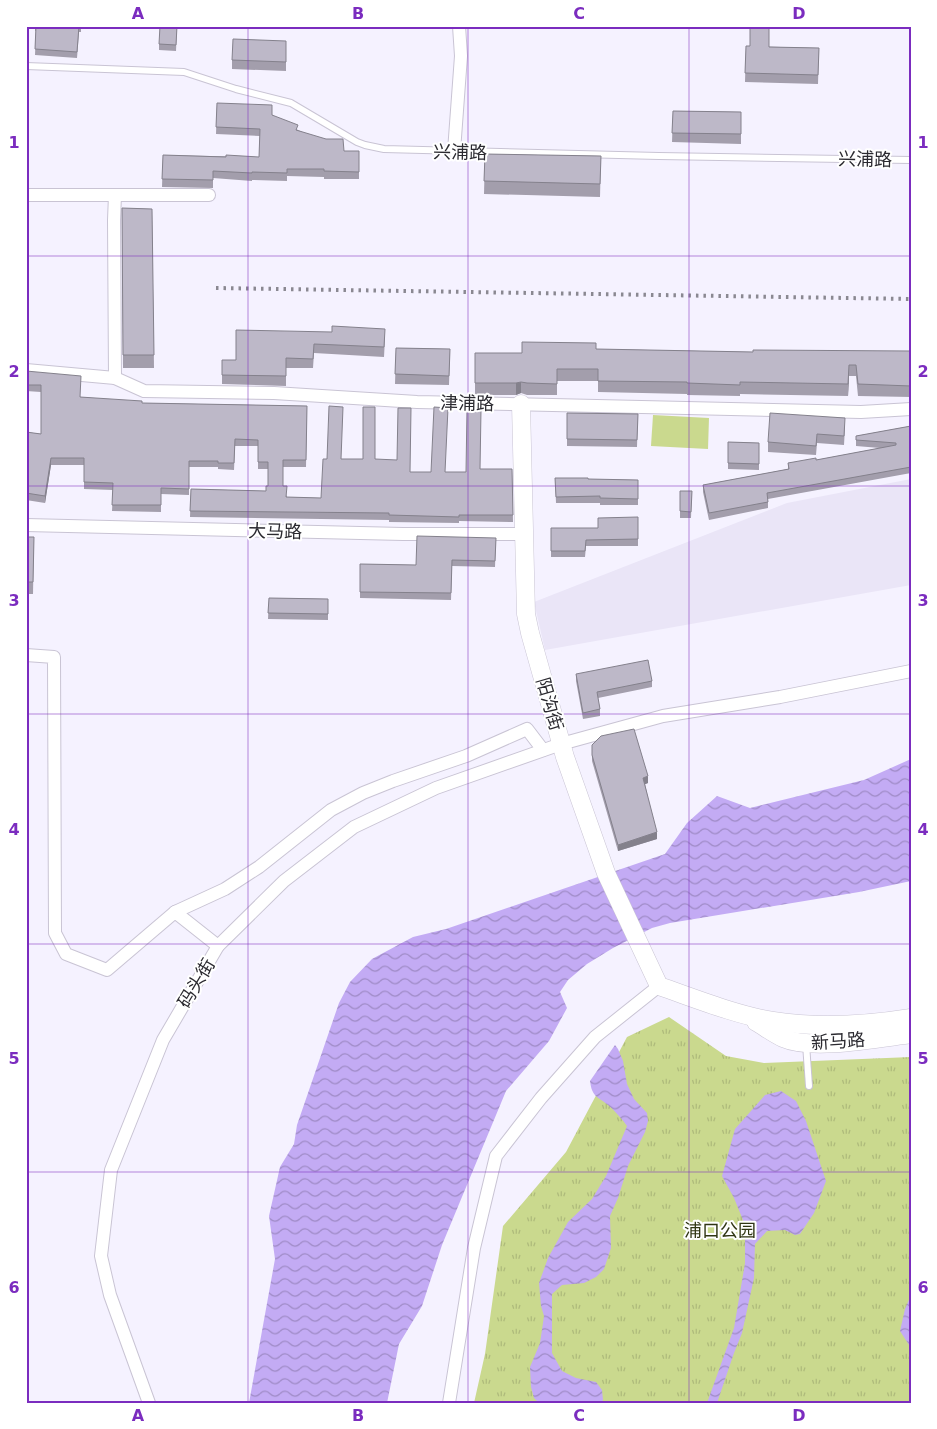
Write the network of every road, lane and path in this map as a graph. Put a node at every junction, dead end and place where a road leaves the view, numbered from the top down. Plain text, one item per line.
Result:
1 (459, 26) edge
2 (26, 66) edge
3 (454, 152) junction
4 (911, 160) edge
5 (26, 195) edge
6 (115, 195) junction
7 (209, 196) dead end
8 (26, 370) edge
9 (116, 378) junction
10 (521, 404) junction
11 (911, 409) edge
12 (26, 525) edge
13 (524, 534) junction
14 (26, 655) edge
15 (911, 670) edge
16 (561, 744) junction
17 (543, 750) junction
18 (175, 912) junction
19 (218, 946) junction
20 (659, 986) junction
21 (743, 1014) junction
22 (911, 1018) edge
23 (804, 1025) junction
24 (911, 1034) edge
25 (806, 1044) junction
26 (809, 1086) dead end
27 (149, 1403) edge
28 (449, 1403) edge

1 - 3 street
2 - 3 lane, 兴浦路
3 - 4 lane, 兴浦路
5 - 6 street
6 - 7 street
6 - 9 street
8 - 9 street, 津浦路
9 - 10 street, 津浦路
10 - 11 street, 津浦路
10 - 13 street, 阳沟街
12 - 13 street, 大马路
13 - 16 street, 阳沟街
14 - 18 street
15 - 16 street, 码头街
16 - 17 street, 码头街
16 - 20 street, 阳沟街
17 - 18 street
17 - 19 street, 码头街
18 - 19 street
19 - 27 street, 码头街
20 - 21 street, 新马路
20 - 28 street
21 - 23 street, 新马路
21 - 25 street, 新马路
22 - 23 street, 新马路
23 - 25 lane
24 - 25 street, 新马路
25 - 26 lane

